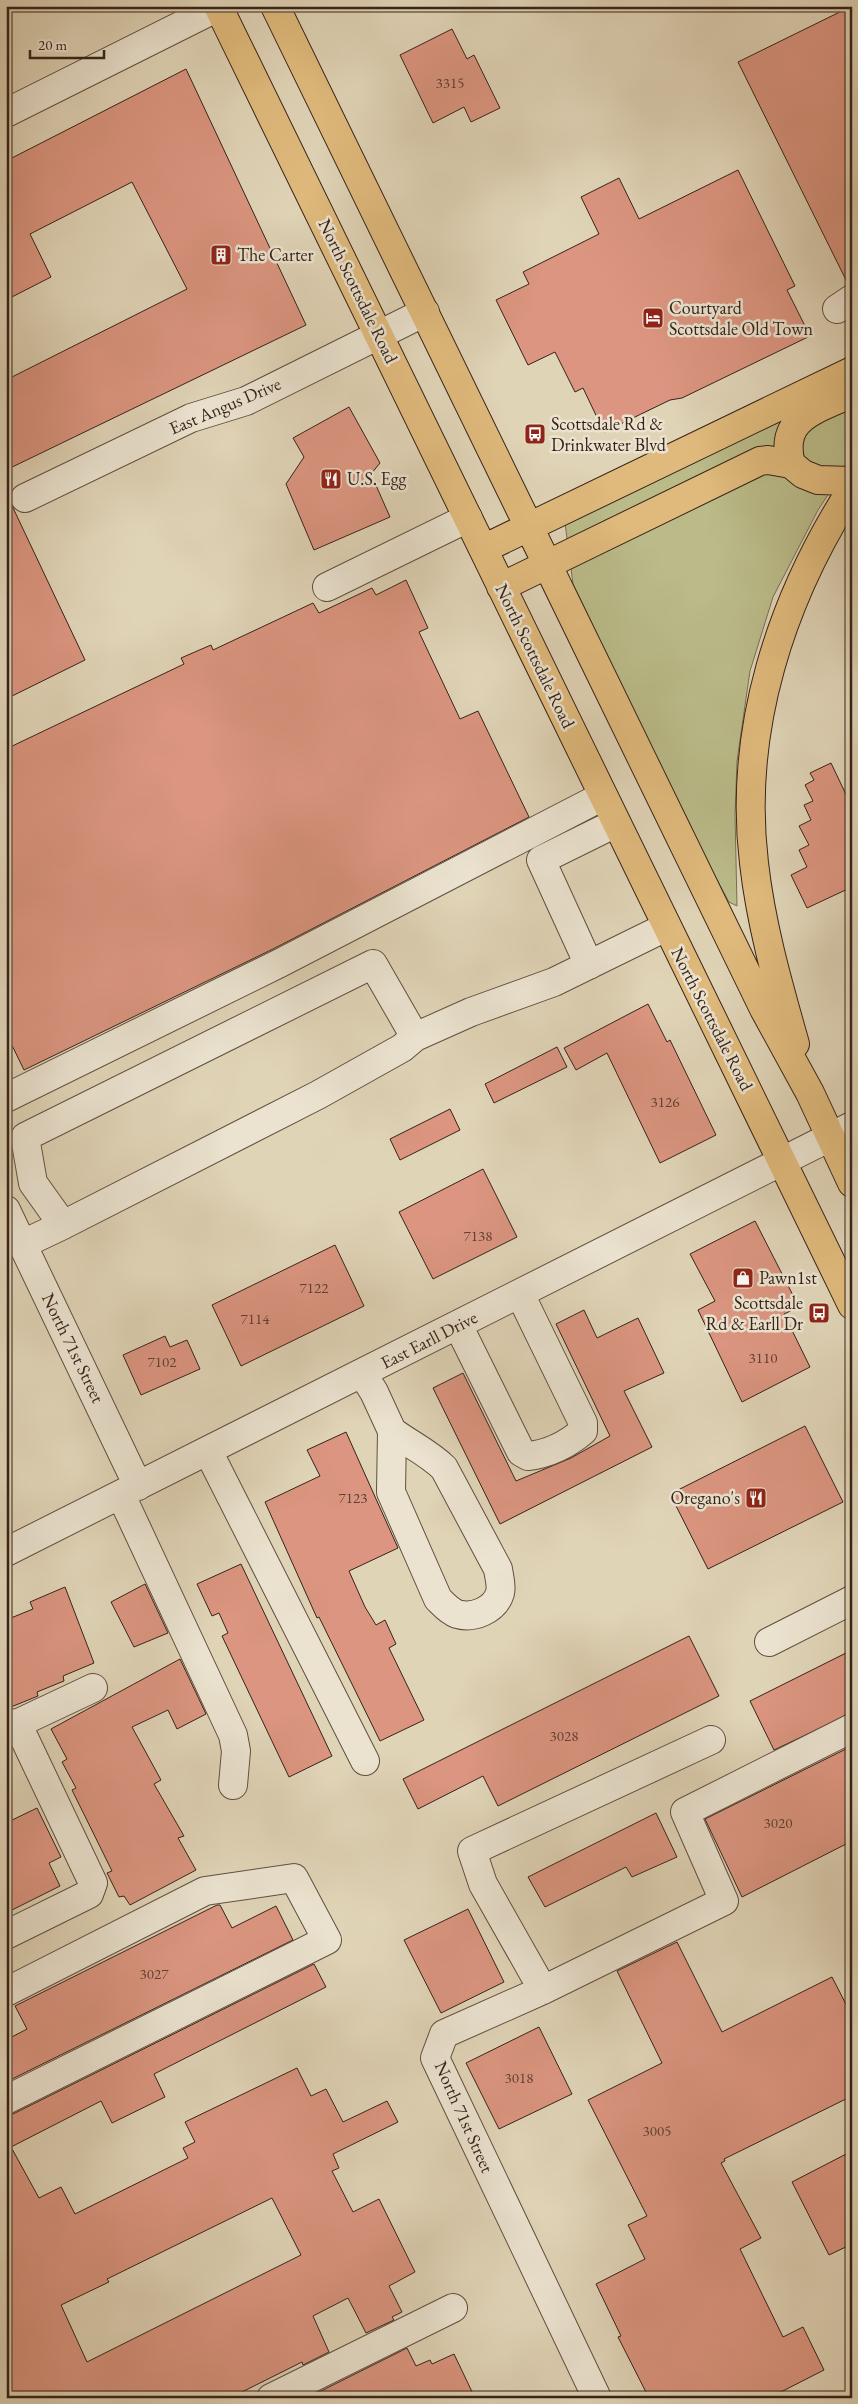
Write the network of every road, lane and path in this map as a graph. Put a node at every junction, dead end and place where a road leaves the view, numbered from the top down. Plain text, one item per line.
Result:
1 (218, 6) edge
2 (275, 6) edge
3 (6, 113) edge
4 (425, 312) junction
5 (380, 334) junction
6 (852, 371) edge
7 (852, 393) edge
8 (791, 464) junction
9 (852, 481) edge
10 (852, 489) edge
11 (25, 498) dead end
12 (468, 518) junction
13 (529, 527) junction
14 (483, 550) junction
15 (547, 564) junction
16 (501, 586) junction
17 (327, 587) dead end
18 (603, 796) junction
19 (616, 823) junction
20 (666, 927) junction
21 (589, 965) junction
22 (415, 1037) junction
23 (810, 1093) junction
24 (6, 1098) edge
25 (841, 1132) edge
26 (16, 1142) edge
27 (782, 1161) junction
28 (852, 1182) edge
29 (6, 1210) edge
30 (63, 1225) junction
31 (23, 1244) junction
32 (520, 1294) junction
33 (852, 1305) edge
34 (458, 1325) junction
35 (362, 1373) junction
36 (392, 1431) junction
37 (208, 1451) junction
38 (130, 1491) junction
39 (6, 1552) edge
40 (852, 1600) edge
41 (769, 1642) dead end
42 (93, 1688) dead end
43 (12, 1726) edge
44 (852, 1728) edge
45 (711, 1740) dead end
46 (365, 1761) dead end
47 (233, 1785) dead end
48 (6, 1935) edge
49 (543, 1990) junction
50 (6, 1992) edge
51 (6, 2100) edge
52 (453, 2308) dead end
53 (271, 2398) edge
54 (597, 2398) edge

1 - 3 street
1 - 5 main road, North Scottsdale Road
2 - 4 main road
4 - 5 street, East Angus Drive
4 - 13 main road
5 - 11 street, East Angus Drive
5 - 12 main road, North Scottsdale Road
6 - 13 main road
7 - 8 main road
8 - 9 main road
8 - 15 main road
10 - 23 main road
12 - 14 main road, North Scottsdale Road
12 - 17 street
13 - 14 main road
13 - 15 main road
14 - 16 main road, North Scottsdale Road
15 - 16 main road
15 - 23 main road
16 - 18 main road, North Scottsdale Road
18 - 19 main road, North Scottsdale Road
18 - 24 street
19 - 20 main road, North Scottsdale Road
19 - 21 street
20 - 21 street
20 - 27 main road, North Scottsdale Road
21 - 22 street
22 - 26 street
22 - 30 street
23 - 25 main road
25 - 27 street, East Earll Drive
25 - 28 main road
26 - 30 street
27 - 32 street, East Earll Drive
27 - 33 main road, North Scottsdale Road
29 - 31 street, North 71st Street
30 - 31 street
31 - 38 street, North 71st Street
32 - 34 street, East Earll Drive
32 - 34 street
34 - 35 street, East Earll Drive
35 - 36 street
35 - 37 street, East Earll Drive
36 - 36 street
37 - 38 street, East Earll Drive
37 - 46 street
38 - 39 street, East Earll Drive
38 - 47 street, North 71st Street
40 - 41 street
42 - 43 street
43 - 48 street
44 - 49 street, North 71st Street
45 - 49 street
49 - 54 street, North 71st Street
50 - 51 street
52 - 53 street

